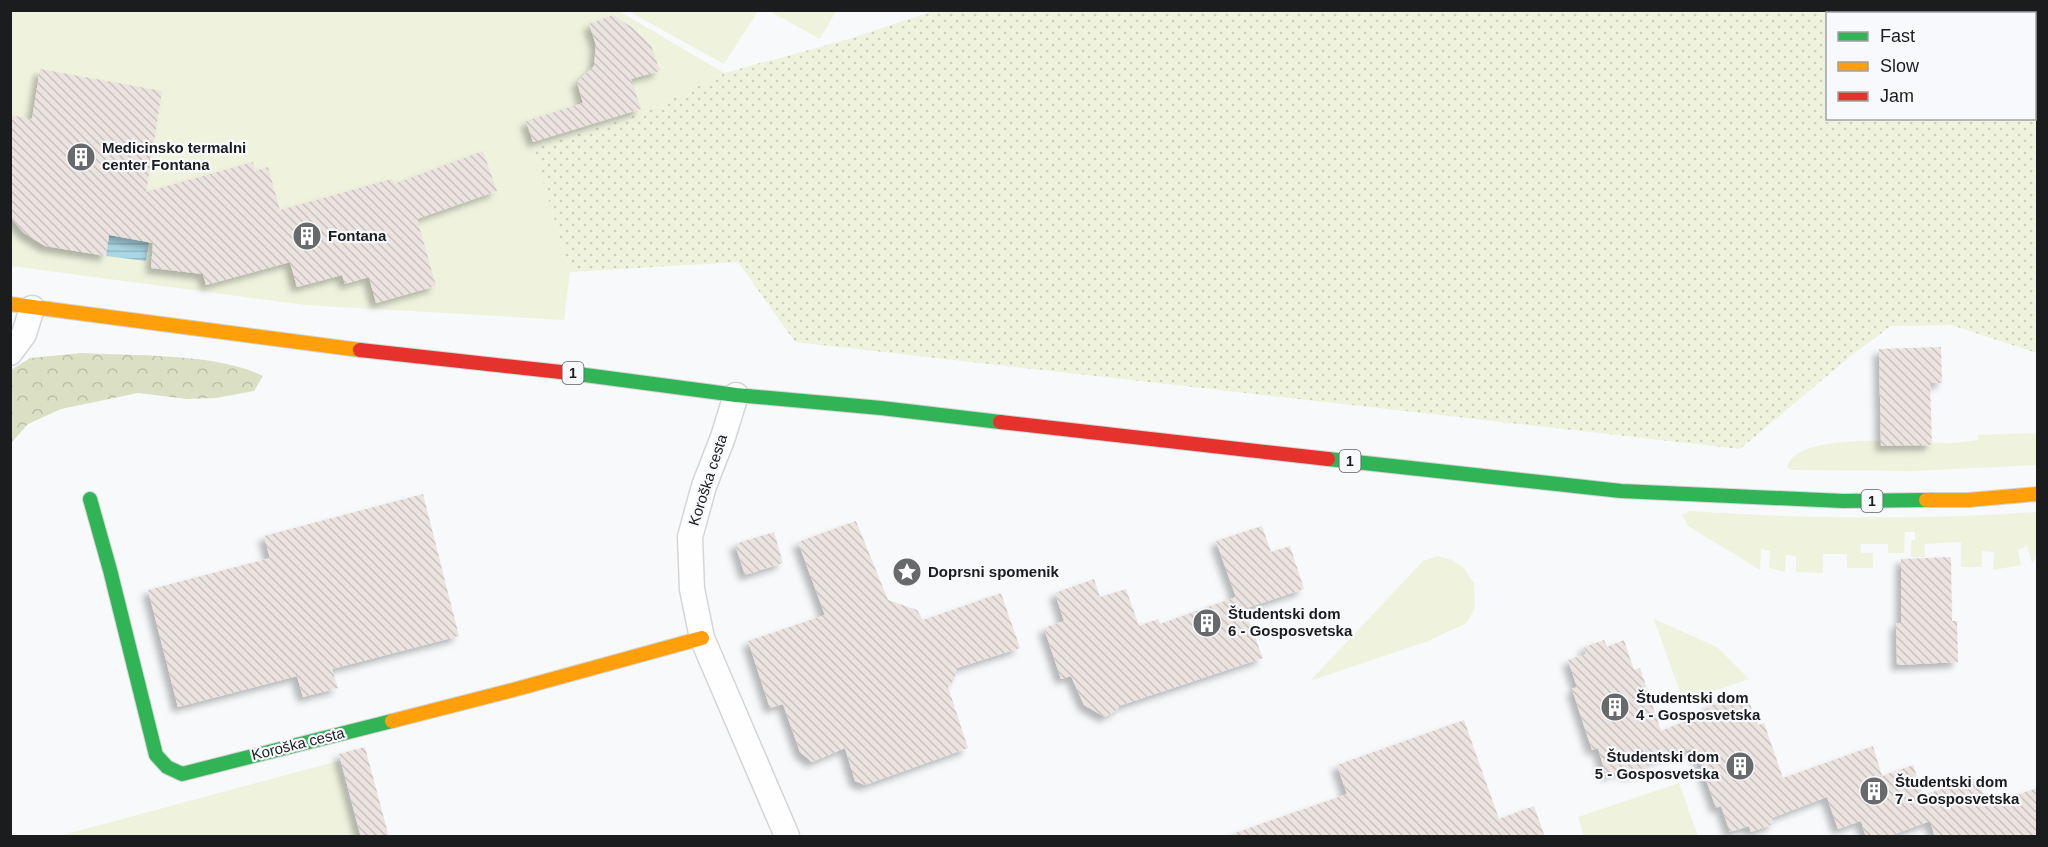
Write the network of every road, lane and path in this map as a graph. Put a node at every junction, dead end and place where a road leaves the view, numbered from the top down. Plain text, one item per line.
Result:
1 (21, 306) edge
2 (10, 353) edge
3 (736, 395) junction
4 (2037, 494) edge
5 (90, 499) dead end
6 (702, 638) junction
7 (787, 837) edge

1 - 2 street
1 - 3 main road, 1
3 - 4 main road, 1
3 - 6 street, Koroška cesta
5 - 6 main road, Koroška cesta
6 - 7 street, Koroška cesta

